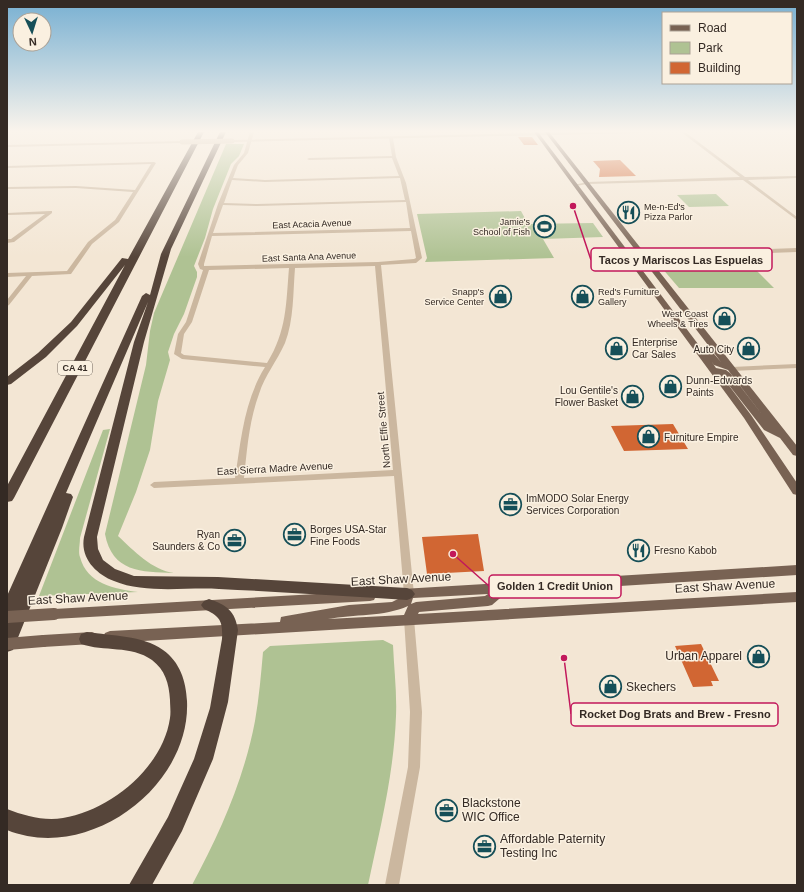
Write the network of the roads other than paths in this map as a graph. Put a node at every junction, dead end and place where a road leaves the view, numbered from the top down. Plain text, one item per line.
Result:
1 (148, 174) edge
2 (178, 174) edge
3 (203, 174) edge
4 (232, 174) edge
5 (400, 174) edge
6 (567, 174) edge
7 (580, 174) edge
8 (737, 174) edge
9 (401, 177) junction
10 (797, 177) edge
11 (743, 178) junction
12 (230, 179) junction
13 (587, 183) junction
14 (576, 185) junction
15 (7, 188) edge
16 (137, 191) junction
17 (408, 201) junction
18 (220, 204) junction
19 (7, 214) edge
20 (797, 218) edge
21 (413, 229) junction
22 (211, 235) junction
23 (144, 237) junction
24 (9, 241) edge
25 (168, 247) junction
26 (797, 250) edge
27 (643, 255) junction
28 (628, 256) junction
29 (378, 264) junction
30 (292, 266) junction
31 (204, 268) junction
32 (31, 274) junction
33 (7, 275) edge
34 (7, 304) edge
35 (684, 332) junction
36 (270, 365) junction
37 (797, 366) edge
38 (732, 369) junction
39 (713, 370) junction
40 (7, 382) edge
41 (99, 402) junction
42 (787, 440) junction
43 (797, 453) edge
44 (397, 473) junction
45 (239, 481) junction
46 (154, 485) dead end
47 (797, 491) edge
48 (7, 498) edge
49 (797, 570) edge
50 (503, 588) junction
51 (408, 594) junction
52 (797, 597) edge
53 (209, 605) junction
54 (7, 613) edge
55 (7, 617) edge
56 (409, 619) junction
57 (230, 630) junction
58 (87, 639) junction
59 (7, 644) edge
60 (7, 819) edge
61 (140, 885) edge
62 (392, 885) edge

1 - 16 street
2 - 23 highway, CA 41
3 - 25 highway
4 - 12 street
5 - 9 street
6 - 14 main road
7 - 13 main road
8 - 11 street
9 - 12 street
9 - 17 street
10 - 11 street
11 - 13 street
11 - 20 street
12 - 18 street
13 - 14 street
13 - 27 main road
14 - 28 main road
15 - 16 street
16 - 32 street
17 - 18 street
17 - 21 street
18 - 22 street
19 - 24 street
21 - 22 street, East Acacia Avenue
21 - 29 street, East Santa Ana Avenue
22 - 31 street
23 - 40 highway
23 - 48 highway, CA 41
25 - 41 highway
25 - 51 highway
26 - 27 street
27 - 28 street
27 - 38 main road
28 - 35 main road
29 - 30 street, East Santa Ana Avenue
29 - 44 street, North Effie Street
30 - 31 street, East Santa Ana Avenue
30 - 36 street
31 - 36 street
32 - 33 street
32 - 34 street
35 - 38 main road
35 - 39 main road
36 - 45 street
37 - 38 street
38 - 42 main road
39 - 42 main road
39 - 47 main road
41 - 54 highway
41 - 59 highway
42 - 43 main road
44 - 45 street, East Sierra Madre Avenue
44 - 51 street, North Effie Street
45 - 46 street, East Sierra Madre Avenue
49 - 50 main road, East Shaw Avenue
50 - 51 main road, East Shaw Avenue
50 - 56 main road
51 - 53 main road, East Shaw Avenue
51 - 57 main road
52 - 56 main road, East Shaw Avenue
53 - 55 main road, East Shaw Avenue, bridge
53 - 57 highway
56 - 57 main road, East Shaw Avenue
56 - 62 street
57 - 58 main road, East Shaw Avenue
57 - 61 highway
58 - 59 main road, East Shaw Avenue, bridge
58 - 60 highway

